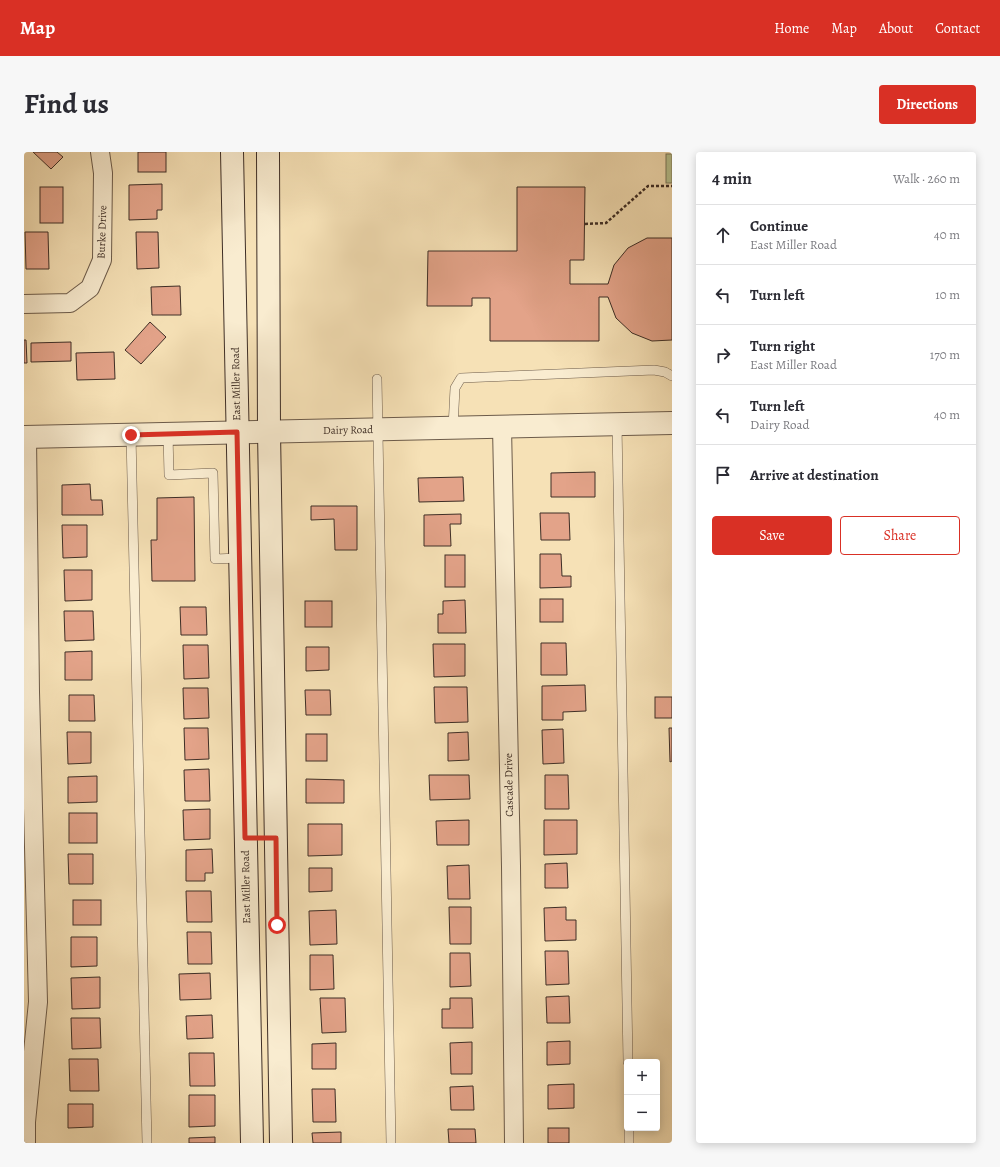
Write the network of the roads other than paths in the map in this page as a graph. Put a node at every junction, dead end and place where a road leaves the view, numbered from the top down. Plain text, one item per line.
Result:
1 (100, 152) edge
2 (232, 152) edge
3 (268, 152) edge
4 (24, 304) edge
5 (672, 376) edge
6 (378, 380) dead end
7 (672, 423) edge
8 (617, 424) junction
9 (502, 427) junction
10 (453, 428) junction
11 (379, 429) junction
12 (237, 432) junction
13 (268, 432) junction
14 (168, 434) junction
15 (131, 435) junction
16 (25, 437) edge
17 (239, 558) junction
18 (245, 838) junction
19 (276, 838) junction
20 (628, 1059) edge
21 (629, 1131) edge
22 (26, 1143) edge
23 (147, 1143) edge
24 (252, 1143) edge
25 (281, 1143) edge
26 (391, 1143) edge
27 (514, 1143) edge
28 (629, 1143) edge

1 - 4 street, Burke Drive
2 - 12 main road, East Miller Road
3 - 13 main road
5 - 10 lane
6 - 11 lane
7 - 8 main road, Dairy Road
8 - 9 main road, Dairy Road
8 - 20 lane
9 - 10 main road, Dairy Road
9 - 27 street, Cascade Drive
10 - 11 main road, Dairy Road
11 - 13 main road, Dairy Road
11 - 26 lane
12 - 13 main road, Dairy Road
12 - 14 main road, Dairy Road
12 - 17 main road, East Miller Road
13 - 19 main road
14 - 15 main road, Dairy Road
14 - 17 lane
15 - 16 main road, Dairy Road
15 - 23 lane
16 - 22 street
17 - 18 main road, East Miller Road
18 - 19 main road
18 - 24 main road, East Miller Road
19 - 25 main road
21 - 28 lane

